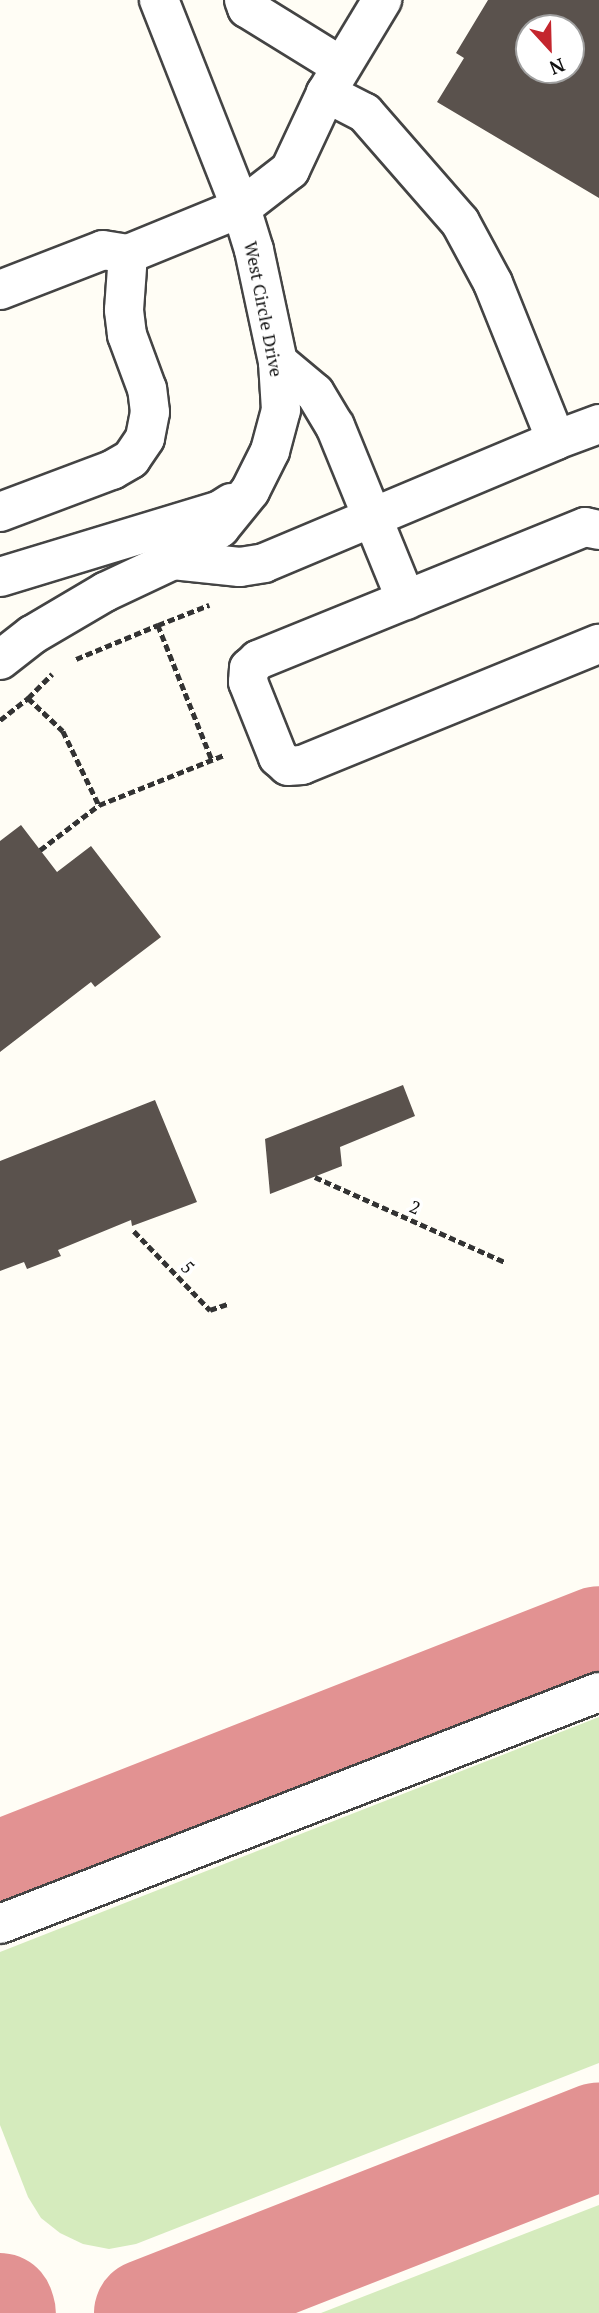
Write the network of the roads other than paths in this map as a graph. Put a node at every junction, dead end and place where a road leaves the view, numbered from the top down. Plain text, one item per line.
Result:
1 (159, 0) edge
2 (244, 0) edge
3 (382, 0) edge
4 (334, 79) junction
5 (241, 208) junction
6 (128, 254) junction
7 (0, 289) edge
8 (278, 362) junction
9 (599, 424) edge
10 (556, 440) junction
11 (250, 491) junction
12 (0, 512) edge
13 (373, 518) junction
14 (599, 530) edge
15 (173, 560) junction
16 (0, 577) edge
17 (407, 600) junction
18 (599, 644) edge
19 (0, 660) edge
20 (599, 1692) edge
21 (0, 1924) edge

1 - 5 street, West Circle Drive
2 - 4 street
3 - 4 street
4 - 5 street
4 - 10 street
5 - 6 street
5 - 8 street, West Circle Drive
6 - 7 street
6 - 12 street
8 - 11 street, West Circle Drive
8 - 13 street
9 - 10 street
10 - 13 street
11 - 15 street, West Circle Drive
11 - 16 street
13 - 15 street
13 - 17 street
14 - 17 street
15 - 19 street, West Circle Drive
17 - 18 street
20 - 21 street

